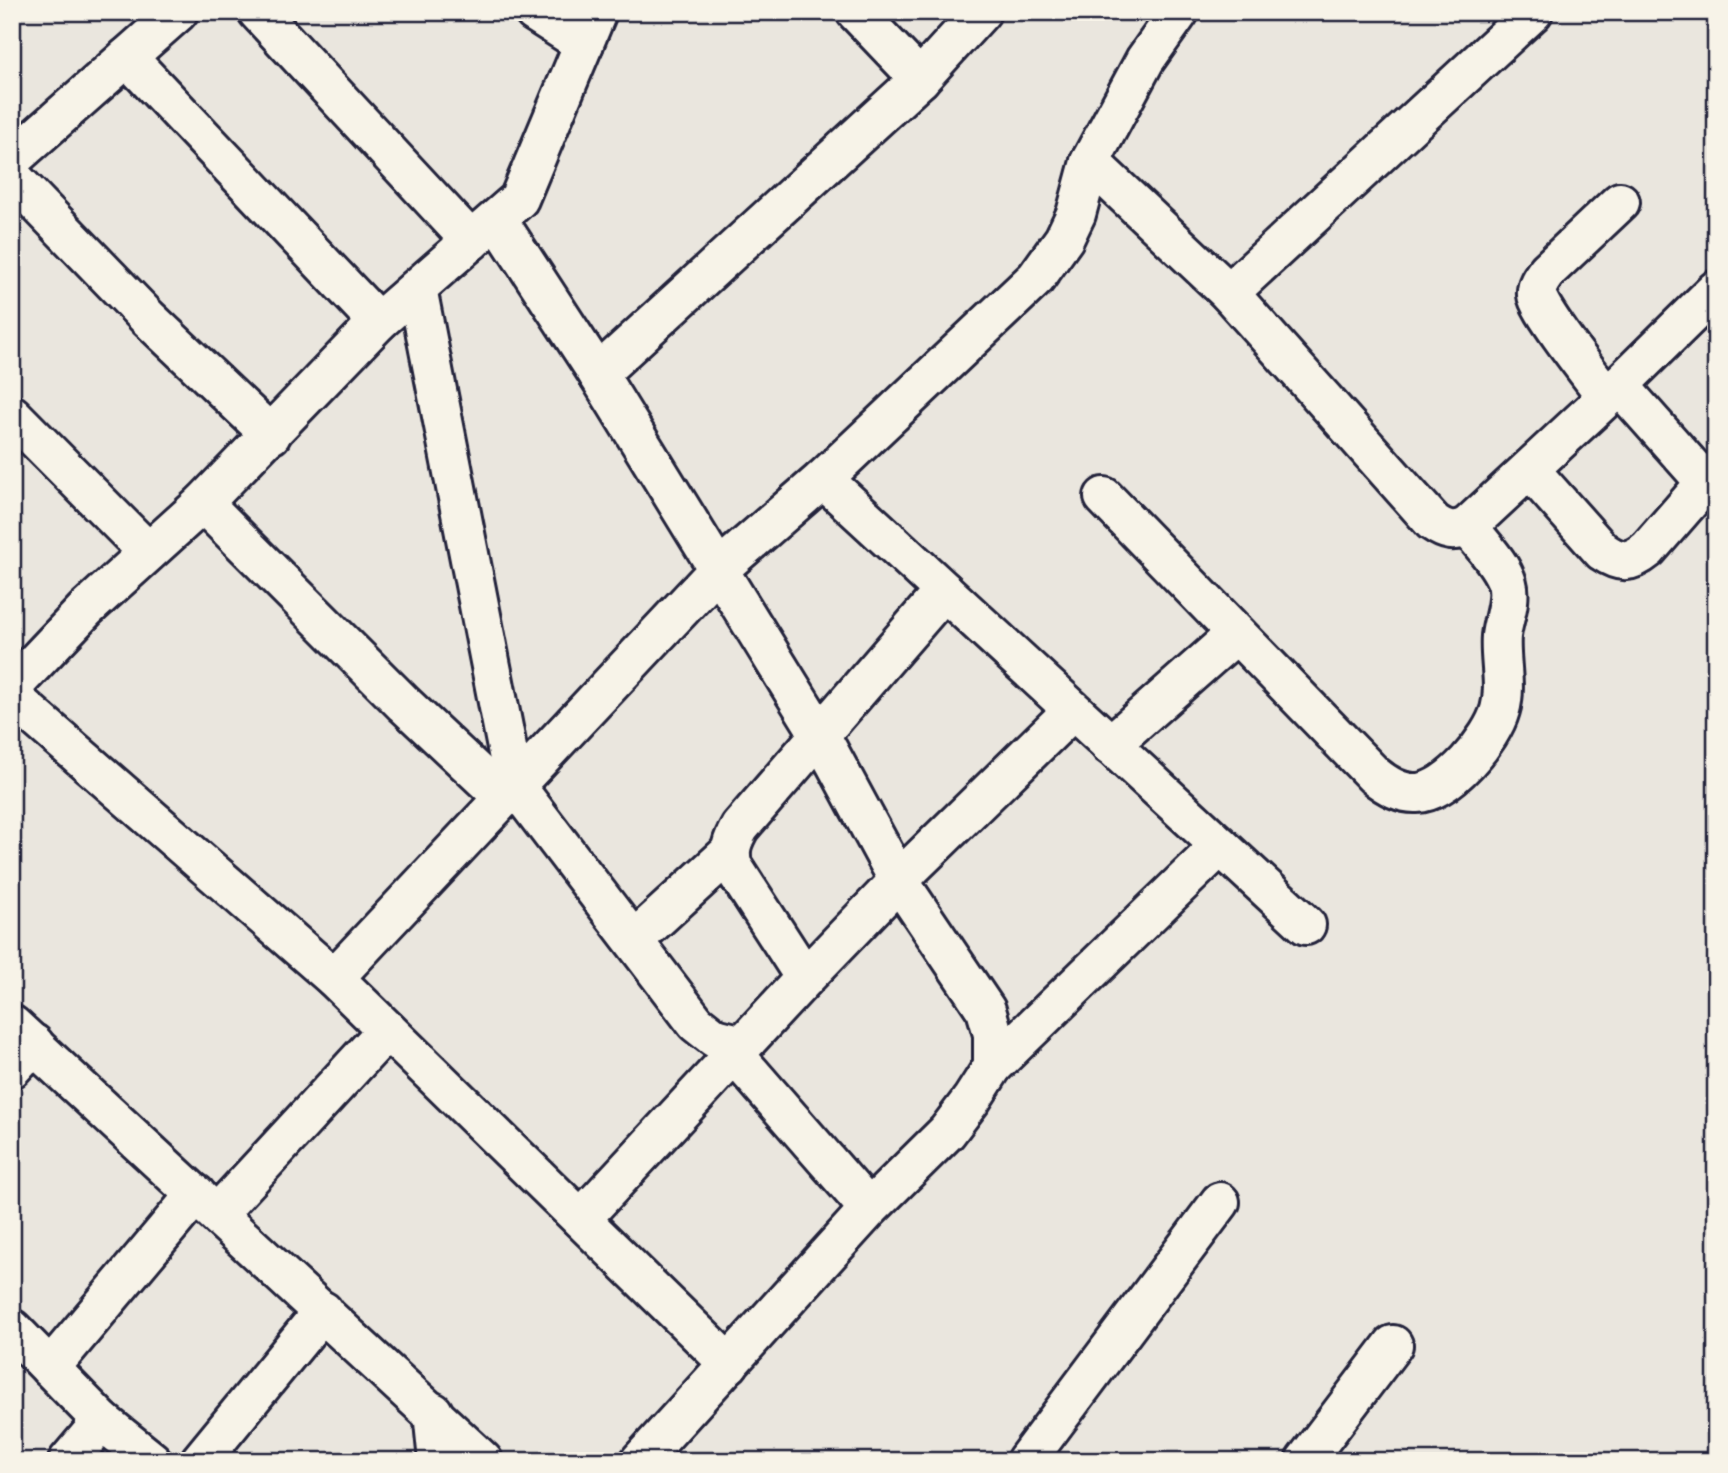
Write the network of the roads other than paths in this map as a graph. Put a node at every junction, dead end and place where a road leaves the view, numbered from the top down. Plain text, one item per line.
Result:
1 (178, 12) edge
2 (258, 12) edge
3 (534, 12) edge
4 (856, 12) edge
5 (981, 12) edge
6 (1179, 12) edge
7 (1533, 12) edge
8 (591, 28) edge
9 (127, 57) junction
10 (920, 79) junction
11 (12, 159) edge
12 (1090, 162) junction
13 (12, 177) edge
14 (1620, 202) dead end
15 (484, 230) junction
16 (417, 288) junction
17 (1716, 290) edge
18 (1229, 293) junction
19 (378, 322) junction
20 (598, 374) junction
21 (1613, 391) junction
22 (12, 415) edge
23 (271, 435) junction
24 (1530, 470) junction
25 (1711, 477) edge
26 (823, 479) junction
27 (1104, 498) dead end
28 (203, 503) junction
29 (1468, 526) junction
30 (148, 552) junction
31 (718, 570) junction
32 (944, 591) junction
33 (1236, 634) junction
34 (12, 687) edge
35 (12, 697) edge
36 (1072, 711) junction
37 (819, 733) junction
38 (1110, 745) junction
39 (509, 791) junction
40 (1220, 846) junction
41 (730, 852) junction
42 (899, 881) junction
43 (1306, 925) dead end
44 (634, 940) junction
45 (334, 978) junction
46 (805, 978) junction
47 (387, 1030) junction
48 (19, 1045) edge
49 (738, 1049) junction
50 (993, 1066) junction
51 (1220, 1202) dead end
52 (207, 1204) junction
53 (869, 1209) junction
54 (580, 1220) junction
55 (323, 1311) junction
56 (12, 1329) edge
57 (1393, 1345) dead end
58 (729, 1364) junction
59 (50, 1368) junction
60 (433, 1412) junction
61 (102, 1421) junction
62 (68, 1461) edge
63 (152, 1461) edge
64 (200, 1461) edge
65 (438, 1461) edge
66 (483, 1461) edge
67 (640, 1461) edge
68 (1026, 1461) edge
69 (1306, 1461) edge

1 - 9 street
2 - 15 street
3 - 8 street
4 - 10 street
5 - 10 street
6 - 12 street
7 - 18 street
8 - 15 street
9 - 11 street
9 - 19 street
10 - 20 street
12 - 18 street
12 - 26 street
13 - 23 street
14 - 21 street
15 - 16 street
15 - 20 street
16 - 19 street
16 - 39 street
17 - 21 street
18 - 29 street
19 - 23 street
20 - 31 street
21 - 24 street
21 - 25 street
22 - 30 street
23 - 28 street
24 - 25 street
24 - 29 street
26 - 31 street
26 - 32 street
27 - 33 street
28 - 30 street
28 - 39 street
29 - 33 street
30 - 34 street
31 - 37 street
31 - 39 street
32 - 36 street
32 - 37 street
33 - 38 street
35 - 45 street
36 - 38 street
36 - 42 street
37 - 41 street
37 - 42 street
38 - 40 street
39 - 44 street
39 - 45 street
40 - 43 street
40 - 50 street
41 - 44 street
41 - 46 street
42 - 46 street
42 - 50 street
44 - 49 street
45 - 47 street
46 - 49 street
47 - 52 street
47 - 54 street
48 - 52 street
49 - 53 street
49 - 54 street
50 - 53 street
51 - 68 street
52 - 55 street
52 - 59 street
53 - 58 street
54 - 58 street
55 - 60 street
55 - 64 street
56 - 59 street
57 - 69 street
58 - 67 street
59 - 61 street
60 - 65 street
60 - 66 street
61 - 62 street
61 - 63 street

